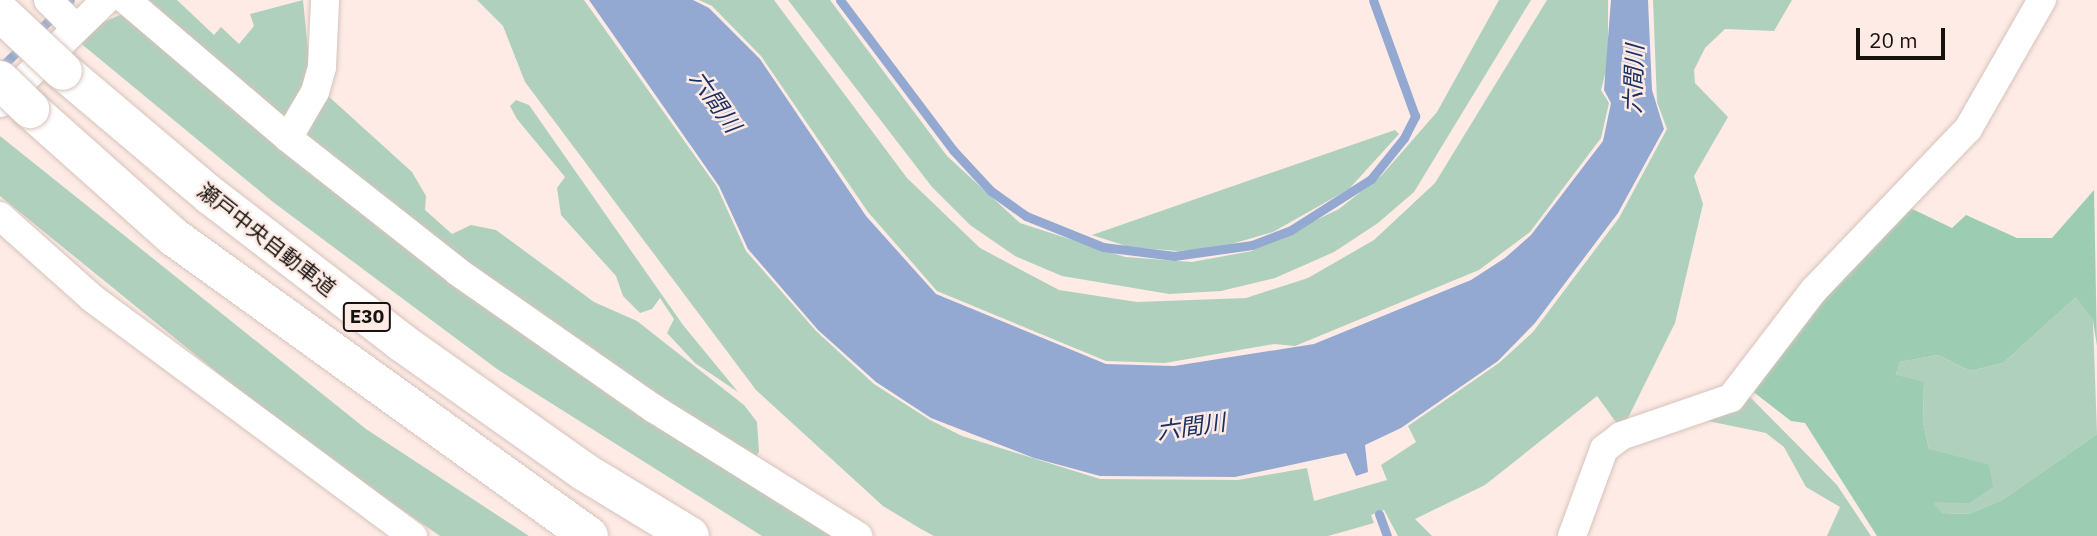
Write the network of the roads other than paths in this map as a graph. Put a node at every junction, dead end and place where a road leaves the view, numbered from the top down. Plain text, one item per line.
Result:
1 (106, 0) edge
2 (126, 0) edge
3 (325, 0) edge
4 (2042, 0) edge
5 (0, 12) edge
6 (60, 12) edge
7 (0, 80) edge
8 (15, 106) edge
9 (288, 138) junction
10 (0, 216) edge
11 (413, 536) edge
12 (589, 536) edge
13 (691, 536) edge
14 (858, 536) edge
15 (1572, 536) edge

1 - 6 street
2 - 9 street
3 - 9 street
4 - 15 street
5 - 13 highway, 瀬戸中央自動車道 / E30, bridge
6 - 8 street
7 - 8 highway, E30, bridge
8 - 12 highway, E30
9 - 14 street
10 - 11 street

